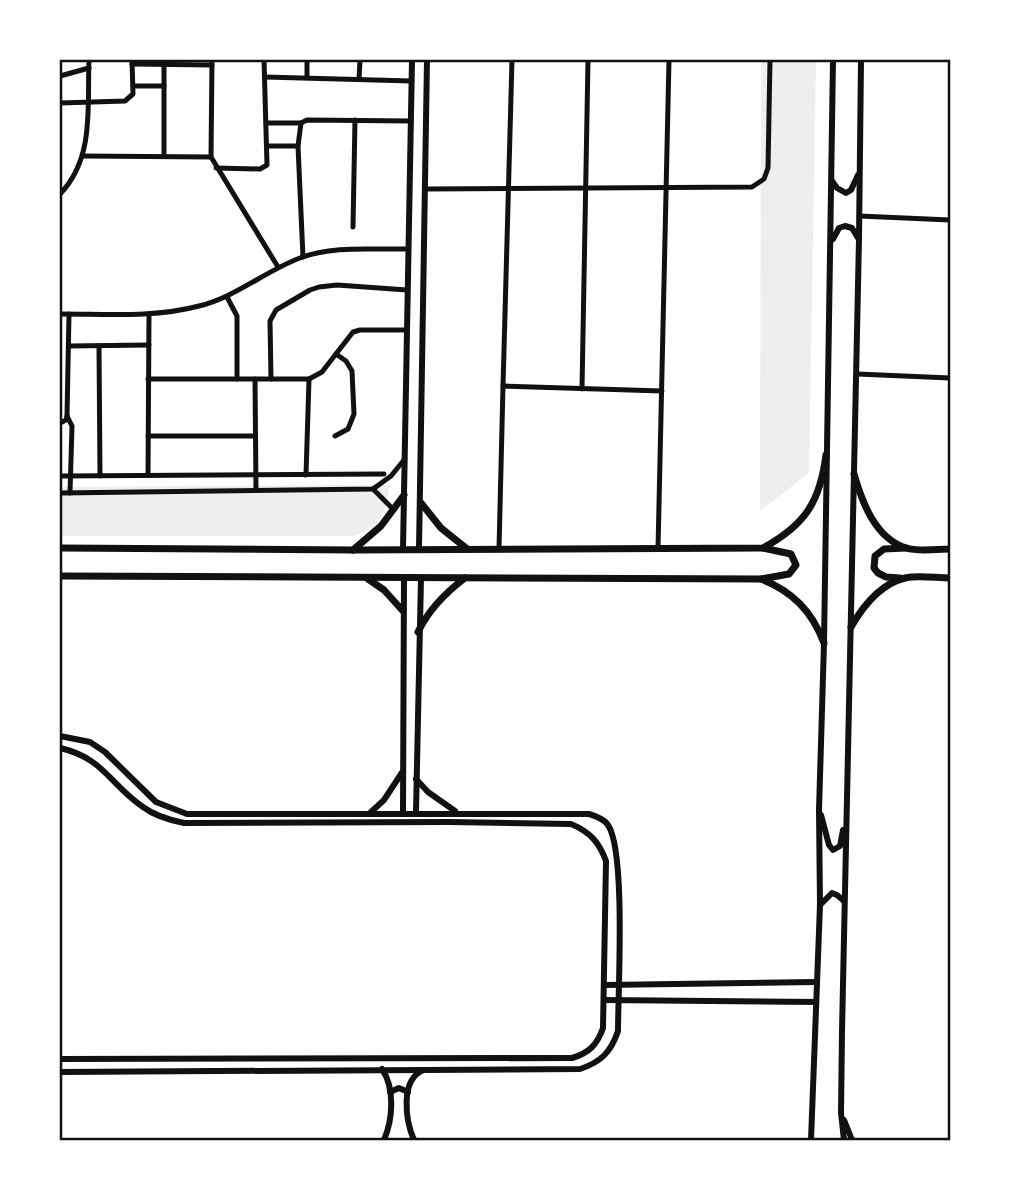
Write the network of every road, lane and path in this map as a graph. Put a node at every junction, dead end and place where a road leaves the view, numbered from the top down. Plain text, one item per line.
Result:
1 (89, 60) edge
2 (264, 60) edge
3 (307, 60) edge
4 (360, 60) edge
5 (411, 60) edge
6 (427, 60) edge
7 (512, 60) edge
8 (588, 60) edge
9 (669, 60) edge
10 (770, 60) edge
11 (833, 60) edge
12 (861, 60) edge
13 (132, 62) edge
14 (212, 62) edge
15 (164, 64) junction
16 (89, 68) junction
17 (60, 76) edge
18 (265, 77) junction
19 (307, 77) junction
20 (359, 79) junction
21 (411, 81) junction
22 (133, 86) junction
23 (164, 86) junction
24 (88, 102) junction
25 (60, 103) edge
26 (355, 120) junction
27 (410, 121) junction
28 (266, 123) junction
29 (301, 123) junction
30 (267, 146) junction
31 (298, 146) junction
32 (83, 156) junction
33 (164, 156) junction
34 (211, 157) junction
35 (216, 168) junction
36 (860, 171) junction
37 (831, 179) junction
38 (509, 187) junction
39 (587, 188) junction
40 (666, 188) junction
41 (425, 189) junction
42 (60, 194) edge
43 (859, 216) junction
44 (950, 220) edge
45 (353, 227) dead end
46 (859, 239) junction
47 (831, 242) junction
48 (407, 250) junction
49 (303, 257) junction
50 (278, 267) junction
51 (407, 290) junction
52 (227, 297) junction
53 (60, 314) edge
54 (69, 314) junction
55 (149, 314) junction
56 (406, 330) junction
57 (149, 345) junction
58 (69, 346) junction
59 (99, 346) junction
60 (336, 354) junction
61 (422, 358) junction
62 (405, 359) junction
63 (857, 374) junction
64 (950, 378) edge
65 (148, 379) junction
66 (237, 379) junction
67 (255, 379) junction
68 (271, 379) junction
69 (309, 379) junction
70 (503, 386) junction
71 (582, 389) junction
72 (662, 391) junction
73 (67, 416) junction
74 (60, 423) edge
75 (148, 436) junction
76 (256, 436) junction
77 (335, 436) dead end
78 (826, 455) junction
79 (404, 460) junction
80 (371, 474) junction
81 (384, 474) dead end
82 (854, 474) junction
83 (148, 475) junction
84 (256, 475) junction
85 (306, 475) junction
86 (60, 476) edge
87 (70, 476) junction
88 (100, 476) junction
89 (372, 489) junction
90 (256, 490) junction
91 (60, 493) edge
92 (70, 493) junction
93 (404, 495) junction
94 (420, 506) junction
95 (404, 509) junction
96 (394, 510) junction
97 (60, 548) edge
98 (466, 548) junction
99 (763, 548) junction
100 (907, 548) junction
101 (403, 549) junction
102 (419, 549) junction
103 (499, 549) junction
104 (658, 549) junction
105 (950, 549) edge
106 (353, 550) junction
107 (60, 576) edge
108 (365, 577) junction
109 (404, 578) junction
110 (421, 578) junction
111 (465, 578) junction
112 (905, 578) junction
113 (950, 578) edge
114 (761, 579) junction
115 (403, 611) junction
116 (419, 611) junction
117 (851, 627) junction
118 (418, 632) junction
119 (824, 643) junction
120 (60, 736) edge
121 (60, 748) edge
122 (404, 770) junction
123 (416, 779) junction
124 (819, 810) junction
125 (847, 810) junction
126 (371, 812) junction
127 (403, 812) junction
128 (416, 812) junction
129 (456, 812) junction
130 (844, 901) junction
131 (820, 905) junction
132 (606, 917) junction
133 (619, 918) junction
134 (816, 982) junction
135 (698, 984) junction
136 (604, 985) junction
137 (618, 985) junction
138 (604, 1000) junction
139 (618, 1000) junction
140 (697, 1001) junction
141 (816, 1002) junction
142 (480, 1058) junction
143 (517, 1058) junction
144 (60, 1059) edge
145 (382, 1069) junction
146 (429, 1069) junction
147 (481, 1069) junction
148 (518, 1069) junction
149 (60, 1072) edge
150 (390, 1092) junction
151 (408, 1092) junction
152 (841, 1113) junction
153 (384, 1140) edge
154 (414, 1140) edge
155 (809, 1140) edge
156 (844, 1140) edge
157 (852, 1140) edge

1 - 16 street
2 - 18 street
3 - 19 street
4 - 20 street
5 - 21 street
6 - 41 street
7 - 38 street
8 - 39 street
9 - 40 street
10 - 40 street
11 - 37 street
12 - 36 street
13 - 15 street
13 - 22 street
14 - 15 street
14 - 34 street
15 - 23 street
16 - 17 street
16 - 24 street
18 - 19 street
18 - 28 street
19 - 20 street
20 - 21 street
21 - 27 street
22 - 23 street
22 - 24 street
23 - 33 street
24 - 25 street
24 - 32 street
26 - 27 street
26 - 29 street
26 - 45 street
27 - 48 street
28 - 29 street
28 - 30 street
29 - 31 street
30 - 31 street
30 - 35 street
31 - 49 street
32 - 33 street
32 - 42 street
33 - 34 street
34 - 35 street
35 - 50 street
36 - 37 street
36 - 43 street
37 - 47 street
38 - 39 street
38 - 41 street
38 - 70 street
39 - 40 street
39 - 71 street
40 - 72 street
41 - 61 street
43 - 44 street
43 - 46 street
46 - 47 street
46 - 63 street
47 - 78 street
48 - 49 street
48 - 51 street
49 - 50 street
50 - 52 street
51 - 56 street
51 - 68 street
52 - 55 street
52 - 66 street
53 - 54 street
54 - 55 street
54 - 58 street
55 - 57 street
56 - 60 street
56 - 62 street
57 - 59 street
57 - 65 street
58 - 59 street
58 - 73 street
59 - 88 street
60 - 69 street
60 - 77 street
61 - 62 street
61 - 94 street
62 - 79 street
63 - 64 street
63 - 82 street
65 - 66 street
65 - 75 street
66 - 67 street
67 - 68 street
67 - 76 street
68 - 69 street
69 - 85 street
70 - 71 street
70 - 103 street
71 - 72 street
72 - 104 street
73 - 74 street
73 - 87 street
75 - 76 street
75 - 83 street
76 - 84 street
78 - 99 main road
78 - 119 street
79 - 89 street
79 - 93 street
80 - 81 street
80 - 85 street
80 - 89 street
82 - 100 main road
82 - 117 street
83 - 84 street
83 - 88 street
84 - 85 street
84 - 90 street
86 - 87 street
87 - 88 street
87 - 92 street
89 - 90 street
89 - 96 street
90 - 92 street
91 - 92 street
93 - 95 street
93 - 96 main road
94 - 95 street
94 - 98 main road
94 - 102 street
95 - 101 street
96 - 106 main road
97 - 106 main road
98 - 102 main road
98 - 103 main road
99 - 104 main road
99 - 114 main road
100 - 105 main road
100 - 112 main road
101 - 102 main road
101 - 106 main road
103 - 104 main road
107 - 108 main road
108 - 109 main road
108 - 115 main road
109 - 110 main road
109 - 115 street
110 - 111 main road
110 - 116 street
111 - 114 main road
111 - 118 main road
112 - 113 main road
112 - 117 main road
114 - 119 main road
115 - 116 street
115 - 122 street
116 - 118 street
117 - 125 street
118 - 123 street
119 - 124 street
120 - 126 street
121 - 132 street
122 - 126 street
122 - 127 street
123 - 128 street
123 - 129 street
124 - 125 street
124 - 131 street
125 - 130 street
126 - 127 street
127 - 128 street
128 - 129 street
129 - 133 street
130 - 131 street
130 - 152 street
131 - 134 street
132 - 133 street
132 - 136 street
133 - 137 street
134 - 135 street
134 - 141 street
135 - 137 street
135 - 140 street
136 - 137 street
136 - 138 street
137 - 139 street
138 - 139 street
138 - 143 street
139 - 140 street
139 - 148 street
140 - 141 street
141 - 155 street
142 - 143 street
142 - 144 street
142 - 147 street
143 - 148 street
145 - 146 street
145 - 149 street
145 - 150 street
146 - 147 street
146 - 151 street
147 - 148 street
150 - 151 street
150 - 153 street
151 - 154 street
152 - 156 street
152 - 157 street

